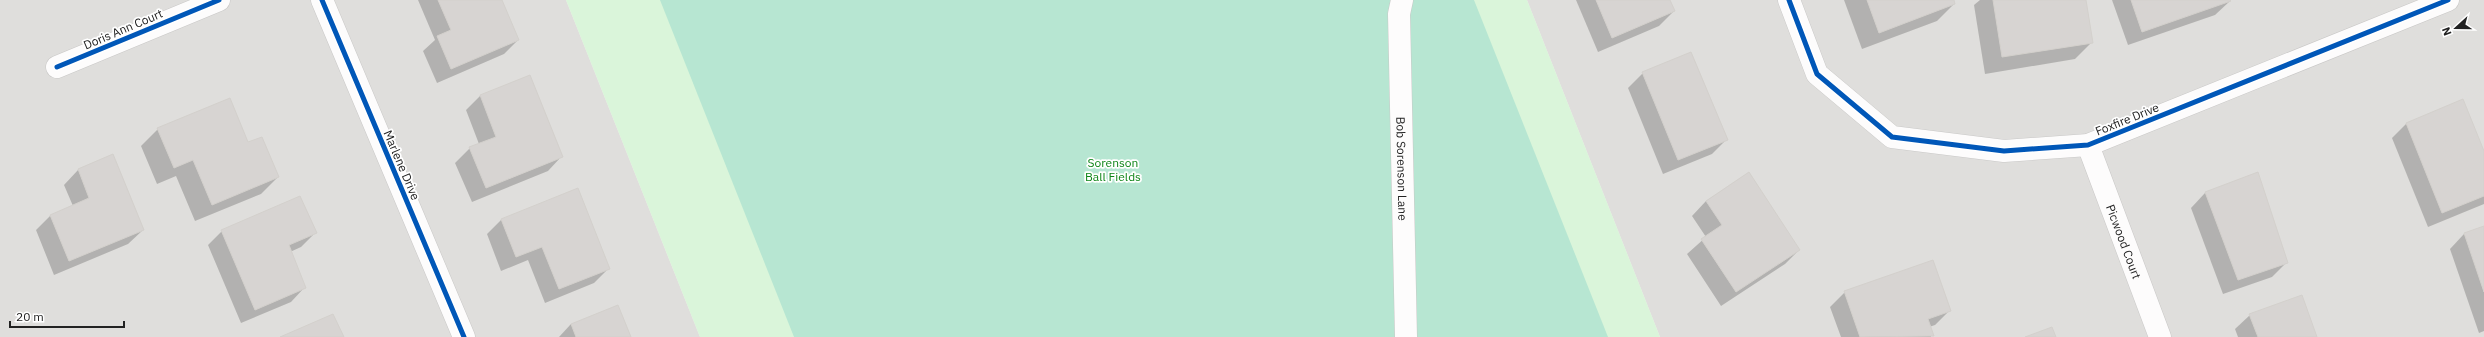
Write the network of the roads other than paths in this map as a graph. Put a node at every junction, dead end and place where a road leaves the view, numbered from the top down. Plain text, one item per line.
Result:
1 (219, 0) edge
2 (322, 0) edge
3 (1402, 0) edge
4 (1790, 0) edge
5 (2448, 0) edge
6 (57, 67) dead end
7 (2088, 145) junction
8 (464, 337) edge
9 (1406, 337) edge
10 (2160, 337) edge

1 - 6 street, Doris Ann Court
2 - 8 street, Marlene Drive
3 - 9 street, Bob Sorenson Lane
4 - 7 street, Foxfire Drive
5 - 7 street, Foxfire Drive
7 - 10 street, Picwood Court

